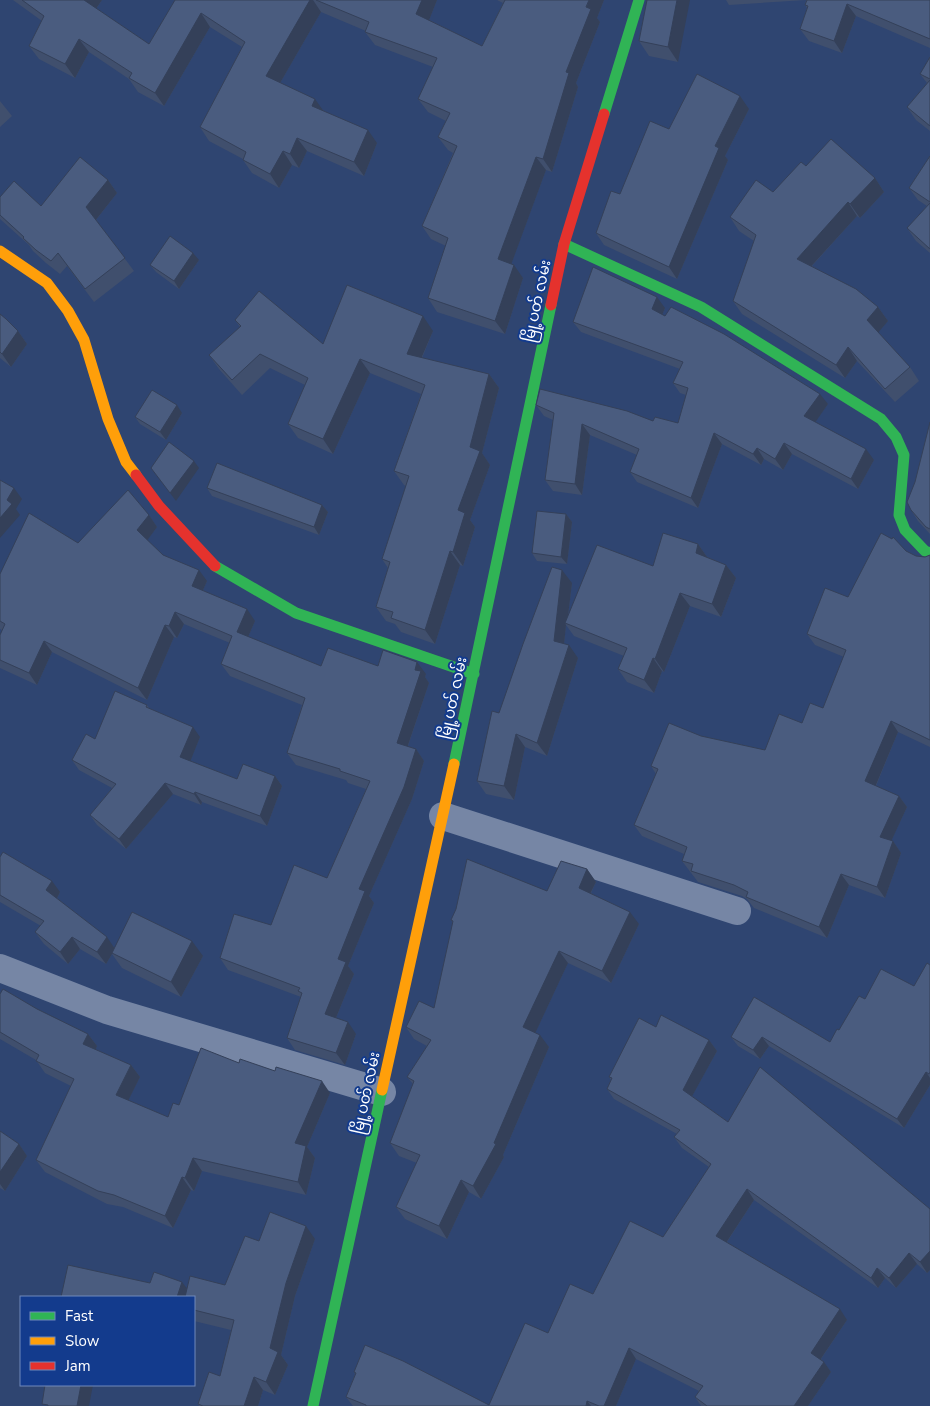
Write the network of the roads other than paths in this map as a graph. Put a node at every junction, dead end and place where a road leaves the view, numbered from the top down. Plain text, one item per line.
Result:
1 (639, 0) edge
2 (564, 244) junction
3 (0, 251) edge
4 (930, 553) edge
5 (474, 674) junction
6 (443, 816) junction
7 (737, 911) dead end
8 (0, 968) edge
9 (382, 1092) junction
10 (313, 1406) edge

1 - 2 street, မြို့ပတ် လမ်း
2 - 4 street
2 - 5 street, မြို့ပတ် လမ်း
3 - 5 street
5 - 6 street, မြို့ပတ် လမ်း
6 - 7 street
6 - 9 street, မြို့ပတ် လမ်း
8 - 9 street
9 - 10 street, မြို့ပတ် လမ်း

